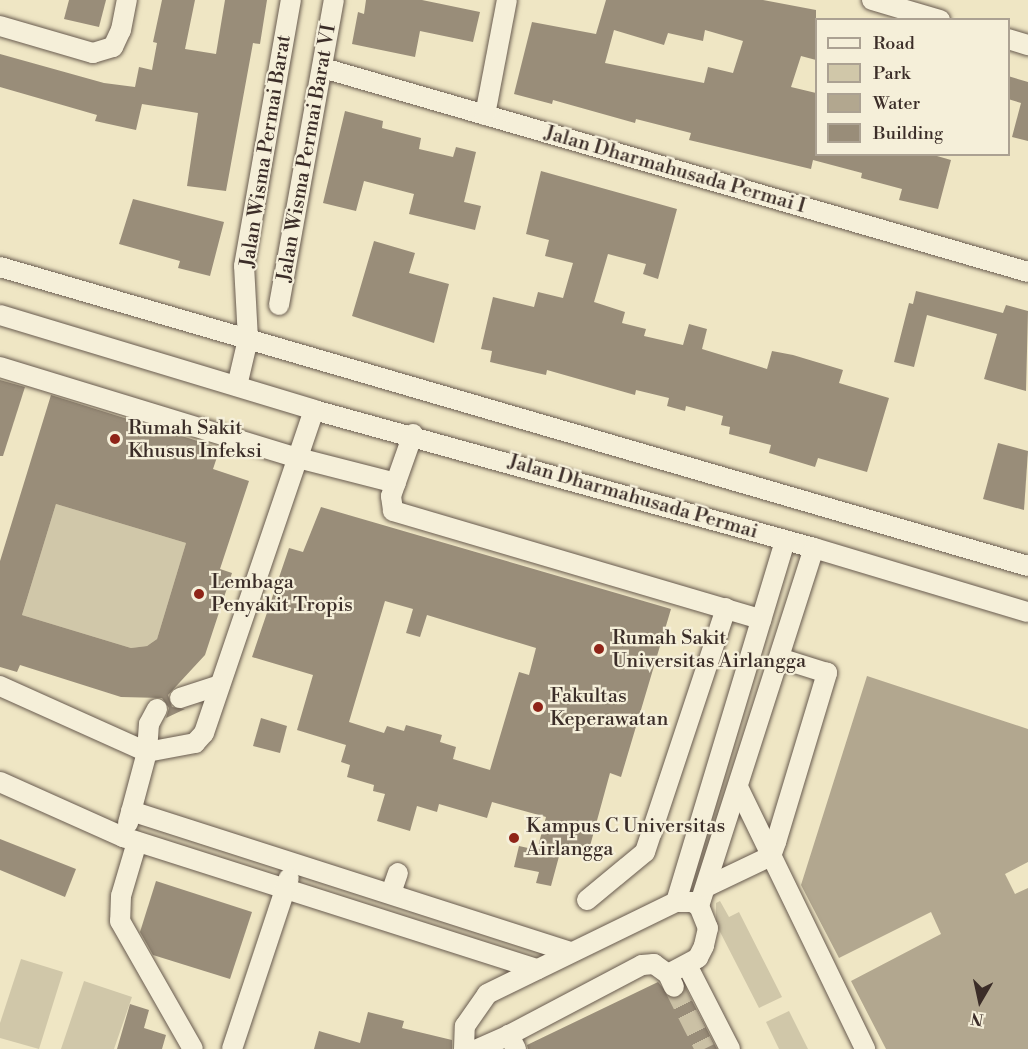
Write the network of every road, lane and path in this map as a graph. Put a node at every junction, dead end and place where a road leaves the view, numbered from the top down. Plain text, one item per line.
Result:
1 (128, 0) edge
2 (291, 0) edge
3 (334, 0) edge
4 (507, 0) edge
5 (872, 0) edge
6 (933, 18) edge
7 (0, 26) edge
8 (1010, 40) edge
9 (1028, 45) edge
10 (323, 68) junction
11 (485, 115) junction
12 (0, 267) edge
13 (1028, 272) edge
14 (279, 305) dead end
15 (0, 315) edge
16 (248, 339) junction
17 (0, 367) edge
18 (237, 387) junction
19 (314, 410) junction
20 (412, 434) junction
21 (298, 458) junction
22 (396, 483) junction
23 (785, 541) junction
24 (814, 548) junction
25 (1028, 566) edge
26 (726, 608) junction
27 (1028, 612) edge
28 (761, 619) junction
29 (779, 658) junction
30 (220, 685) junction
31 (0, 686) edge
32 (180, 698) dead end
33 (157, 709) dead end
34 (147, 752) junction
35 (0, 782) edge
36 (738, 787) junction
37 (132, 811) junction
38 (203, 832) junction
39 (130, 839) junction
40 (771, 856) junction
41 (195, 860) junction
42 (294, 863) junction
43 (398, 873) dead end
44 (706, 887) junction
45 (285, 891) junction
46 (391, 893) junction
47 (587, 900) dead end
48 (676, 902) junction
49 (699, 906) junction
50 (569, 952) junction
51 (687, 965) junction
52 (537, 969) junction
53 (513, 1042) edge
54 (193, 1049) edge
55 (232, 1049) edge
56 (464, 1049) edge
57 (478, 1049) edge
58 (730, 1049) edge
59 (865, 1049) edge

1 - 7 street
2 - 16 street, Jalan Wisma Permai Barat
3 - 10 street, Jalan Wisma Permai Barat VI
4 - 11 street
5 - 6 street
8 - 9 street
10 - 11 street, Jalan Dharmahusada Permai I
10 - 14 street, Jalan Wisma Permai Barat VI
11 - 13 street, Jalan Dharmahusada Permai I
12 - 16 street
15 - 18 street, Jalan Dharmahusada Permai
16 - 18 street
16 - 25 street
17 - 21 street
18 - 19 street, Jalan Dharmahusada Permai
19 - 20 street, Jalan Dharmahusada Permai
19 - 21 street
20 - 22 street
20 - 23 street, Jalan Dharmahusada Permai
21 - 22 street
21 - 30 street
22 - 26 street
23 - 24 street, Jalan Dharmahusada Permai
23 - 28 street
24 - 27 street, Jalan Dharmahusada Permai
24 - 29 street
26 - 28 street
26 - 47 street
28 - 48 street
29 - 36 street
29 - 40 street
30 - 32 street
30 - 34 street
31 - 34 street
33 - 34 street
34 - 37 street
35 - 39 street
36 - 40 street
36 - 44 street
37 - 38 street
37 - 39 street
38 - 41 street
38 - 42 street
39 - 41 street
39 - 54 street
40 - 44 street
40 - 59 street
41 - 45 street
42 - 45 street
42 - 46 street
43 - 46 street
44 - 49 street
45 - 52 street
45 - 55 street
46 - 50 street
48 - 49 street
48 - 50 street
49 - 51 street
50 - 52 street
51 - 53 street
51 - 58 street
52 - 56 street
53 - 57 street

